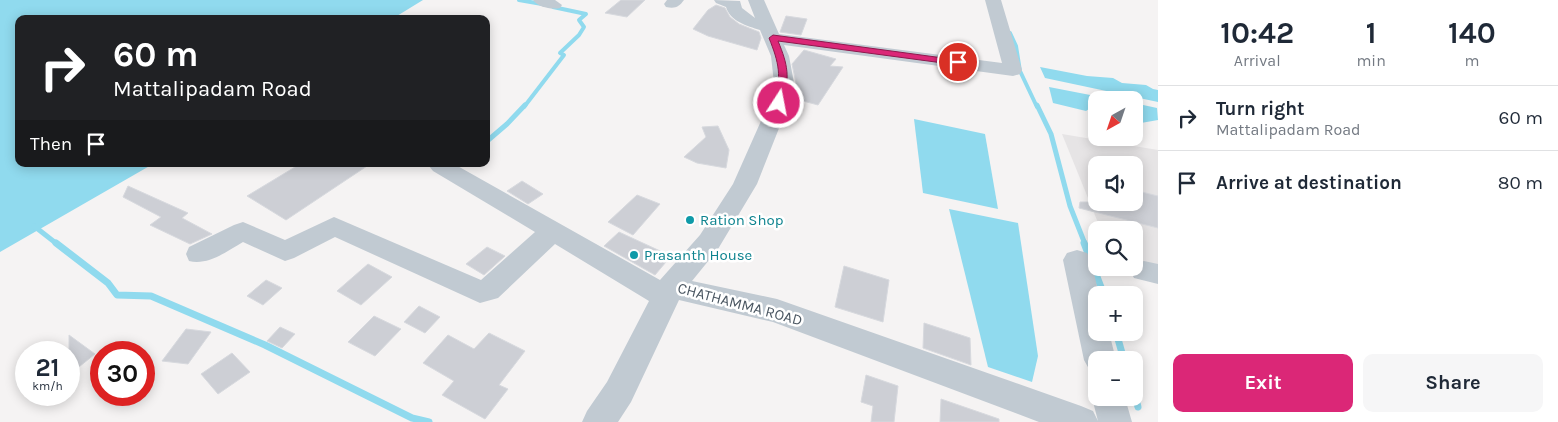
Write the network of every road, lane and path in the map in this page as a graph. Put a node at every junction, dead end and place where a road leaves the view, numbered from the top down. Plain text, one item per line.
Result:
1 (722, 0) edge
2 (756, 0) edge
3 (993, 0) edge
4 (771, 32) junction
5 (443, 167) edge
6 (553, 231) junction
7 (199, 254) dead end
8 (1077, 260) dead end
9 (669, 292) junction
10 (1098, 351) edge
11 (1111, 406) edge
12 (599, 422) edge
13 (1081, 422) edge
14 (1115, 422) edge

1 - 4 street
2 - 4 street, CHATHAMMA ROAD
3 - 4 street
4 - 9 street, CHATHAMMA ROAD
5 - 6 street
6 - 7 street
6 - 9 street
8 - 10 street
9 - 12 street
9 - 13 street, CHATHAMMA ROAD
11 - 14 street

